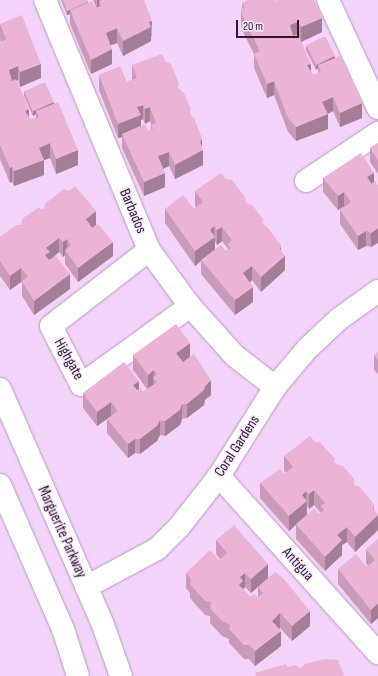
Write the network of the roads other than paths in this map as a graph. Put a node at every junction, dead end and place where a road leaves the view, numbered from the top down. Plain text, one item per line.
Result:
1 (45, 0) edge
2 (328, 0) edge
3 (378, 108) edge
4 (378, 133) edge
5 (306, 181) dead end
6 (149, 250) junction
7 (378, 291) edge
8 (190, 306) junction
9 (275, 387) junction
10 (0, 389) edge
11 (219, 476) junction
12 (0, 485) edge
13 (86, 587) junction
14 (378, 653) edge
15 (78, 676) edge
16 (121, 676) edge

1 - 6 street, Barbados
2 - 3 street
4 - 5 street
6 - 8 street, Barbados
6 - 8 street, Highgate
7 - 9 street, Coral Gardens
8 - 9 street, Barbados
9 - 11 street, Coral Gardens
10 - 13 street, Marguerite Parkway
11 - 13 street, Coral Gardens
11 - 14 street, Antigua
12 - 15 street
13 - 16 street, Marguerite Parkway

